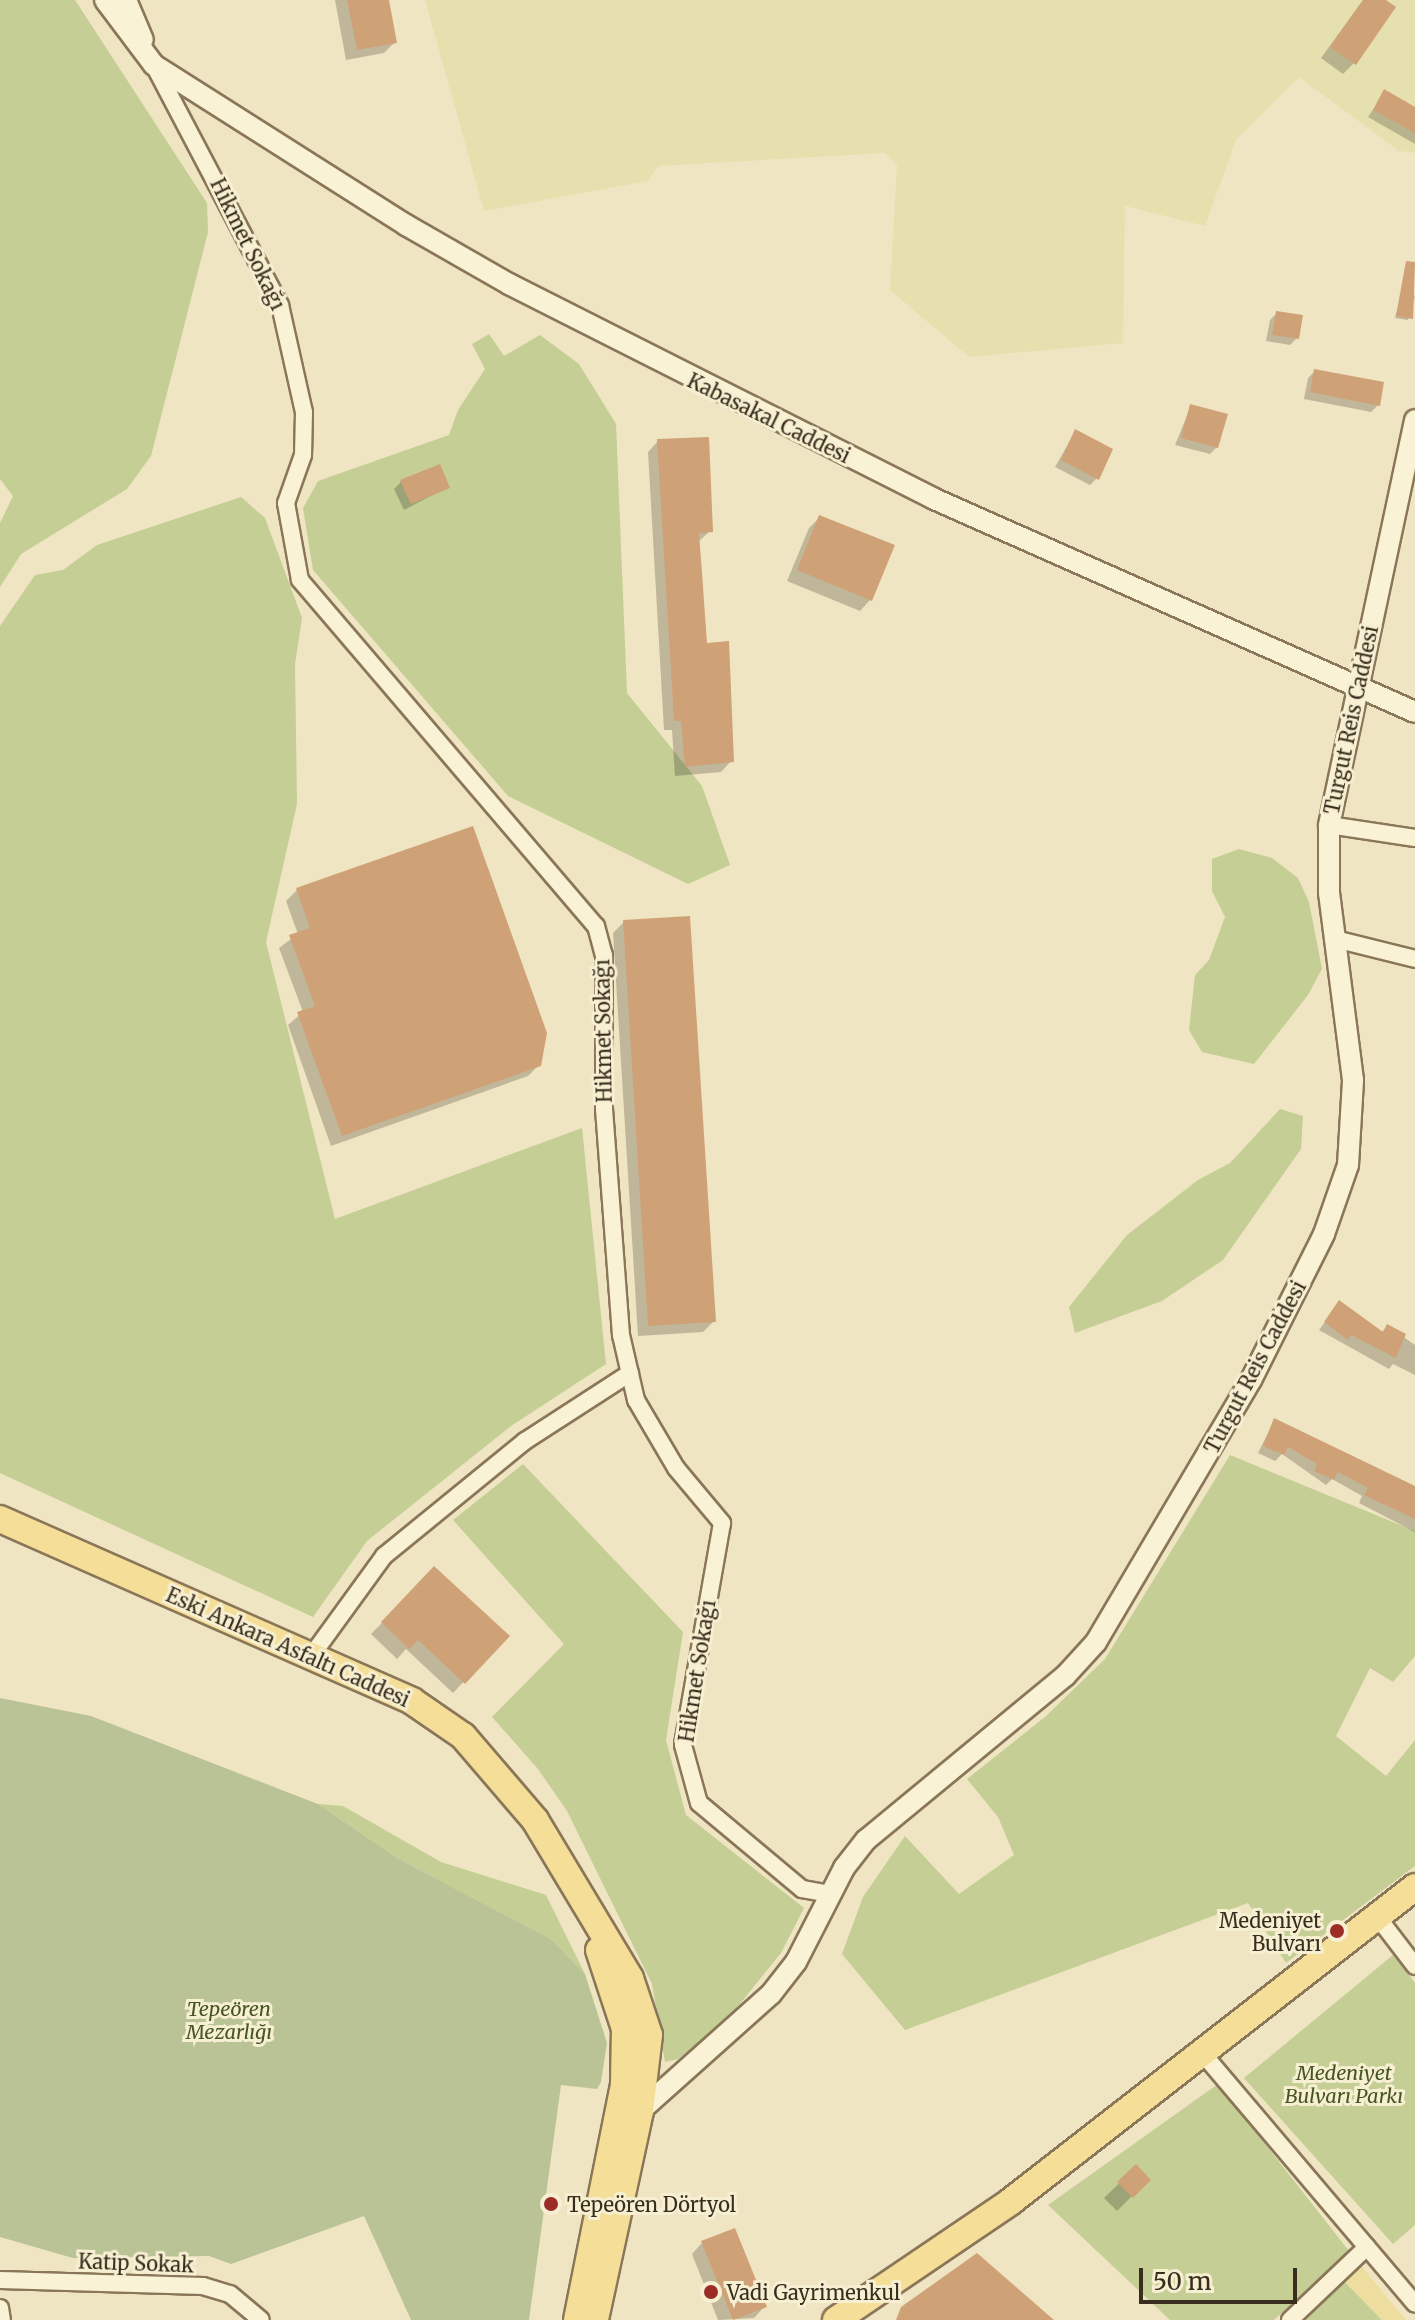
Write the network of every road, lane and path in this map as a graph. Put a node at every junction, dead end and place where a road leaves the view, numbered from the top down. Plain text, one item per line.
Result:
1 (105, 0) edge
2 (126, 0) edge
3 (154, 65) junction
4 (1415, 420) edge
5 (1359, 687) junction
6 (1415, 712) edge
7 (1329, 825) junction
8 (1415, 838) edge
9 (1335, 939) junction
10 (1415, 959) edge
11 (630, 1373) junction
12 (0, 1519) edge
13 (312, 1655) junction
14 (570, 1876) junction
15 (1415, 1887) edge
16 (830, 1894) junction
17 (1376, 1915) junction
18 (1415, 1966) edge
19 (1204, 2055) junction
20 (640, 2111) junction
21 (1367, 2247) junction
22 (0, 2280) edge
23 (1415, 2304) edge
24 (0, 2308) edge
25 (850, 2317) edge
26 (2, 2320) edge
27 (261, 2320) edge
28 (577, 2320) edge
29 (595, 2320) edge
30 (1290, 2320) edge

1 - 3 street, Hikmet Sokağı
2 - 3 street, Hikmet Sokağı
3 - 5 street, Kabasakal Caddesi
3 - 11 street, Hikmet Sokağı
4 - 5 street, Turgut Reis Caddesi
5 - 6 street, Kabasakal Caddesi
5 - 7 street, Turgut Reis Caddesi
7 - 8 street
7 - 9 street, Turgut Reis Caddesi
9 - 10 street
9 - 16 street, Turgut Reis Caddesi
11 - 13 street
11 - 16 street, Hikmet Sokağı
12 - 13 main road, Eski Ankara Asfaltı Caddesi
13 - 14 main road, Eski Ankara Asfaltı Caddesi
14 - 20 main road, Eski Ankara Asfaltı Caddesi
14 - 28 main road
15 - 17 main road
16 - 20 street, Turgut Reis Caddesi
17 - 18 street
17 - 19 main road
19 - 21 street
19 - 25 main road
20 - 29 main road, Eski Ankara Asfaltı Caddesi
21 - 23 street
21 - 30 street
22 - 27 street, Katip Sokak
24 - 26 street

